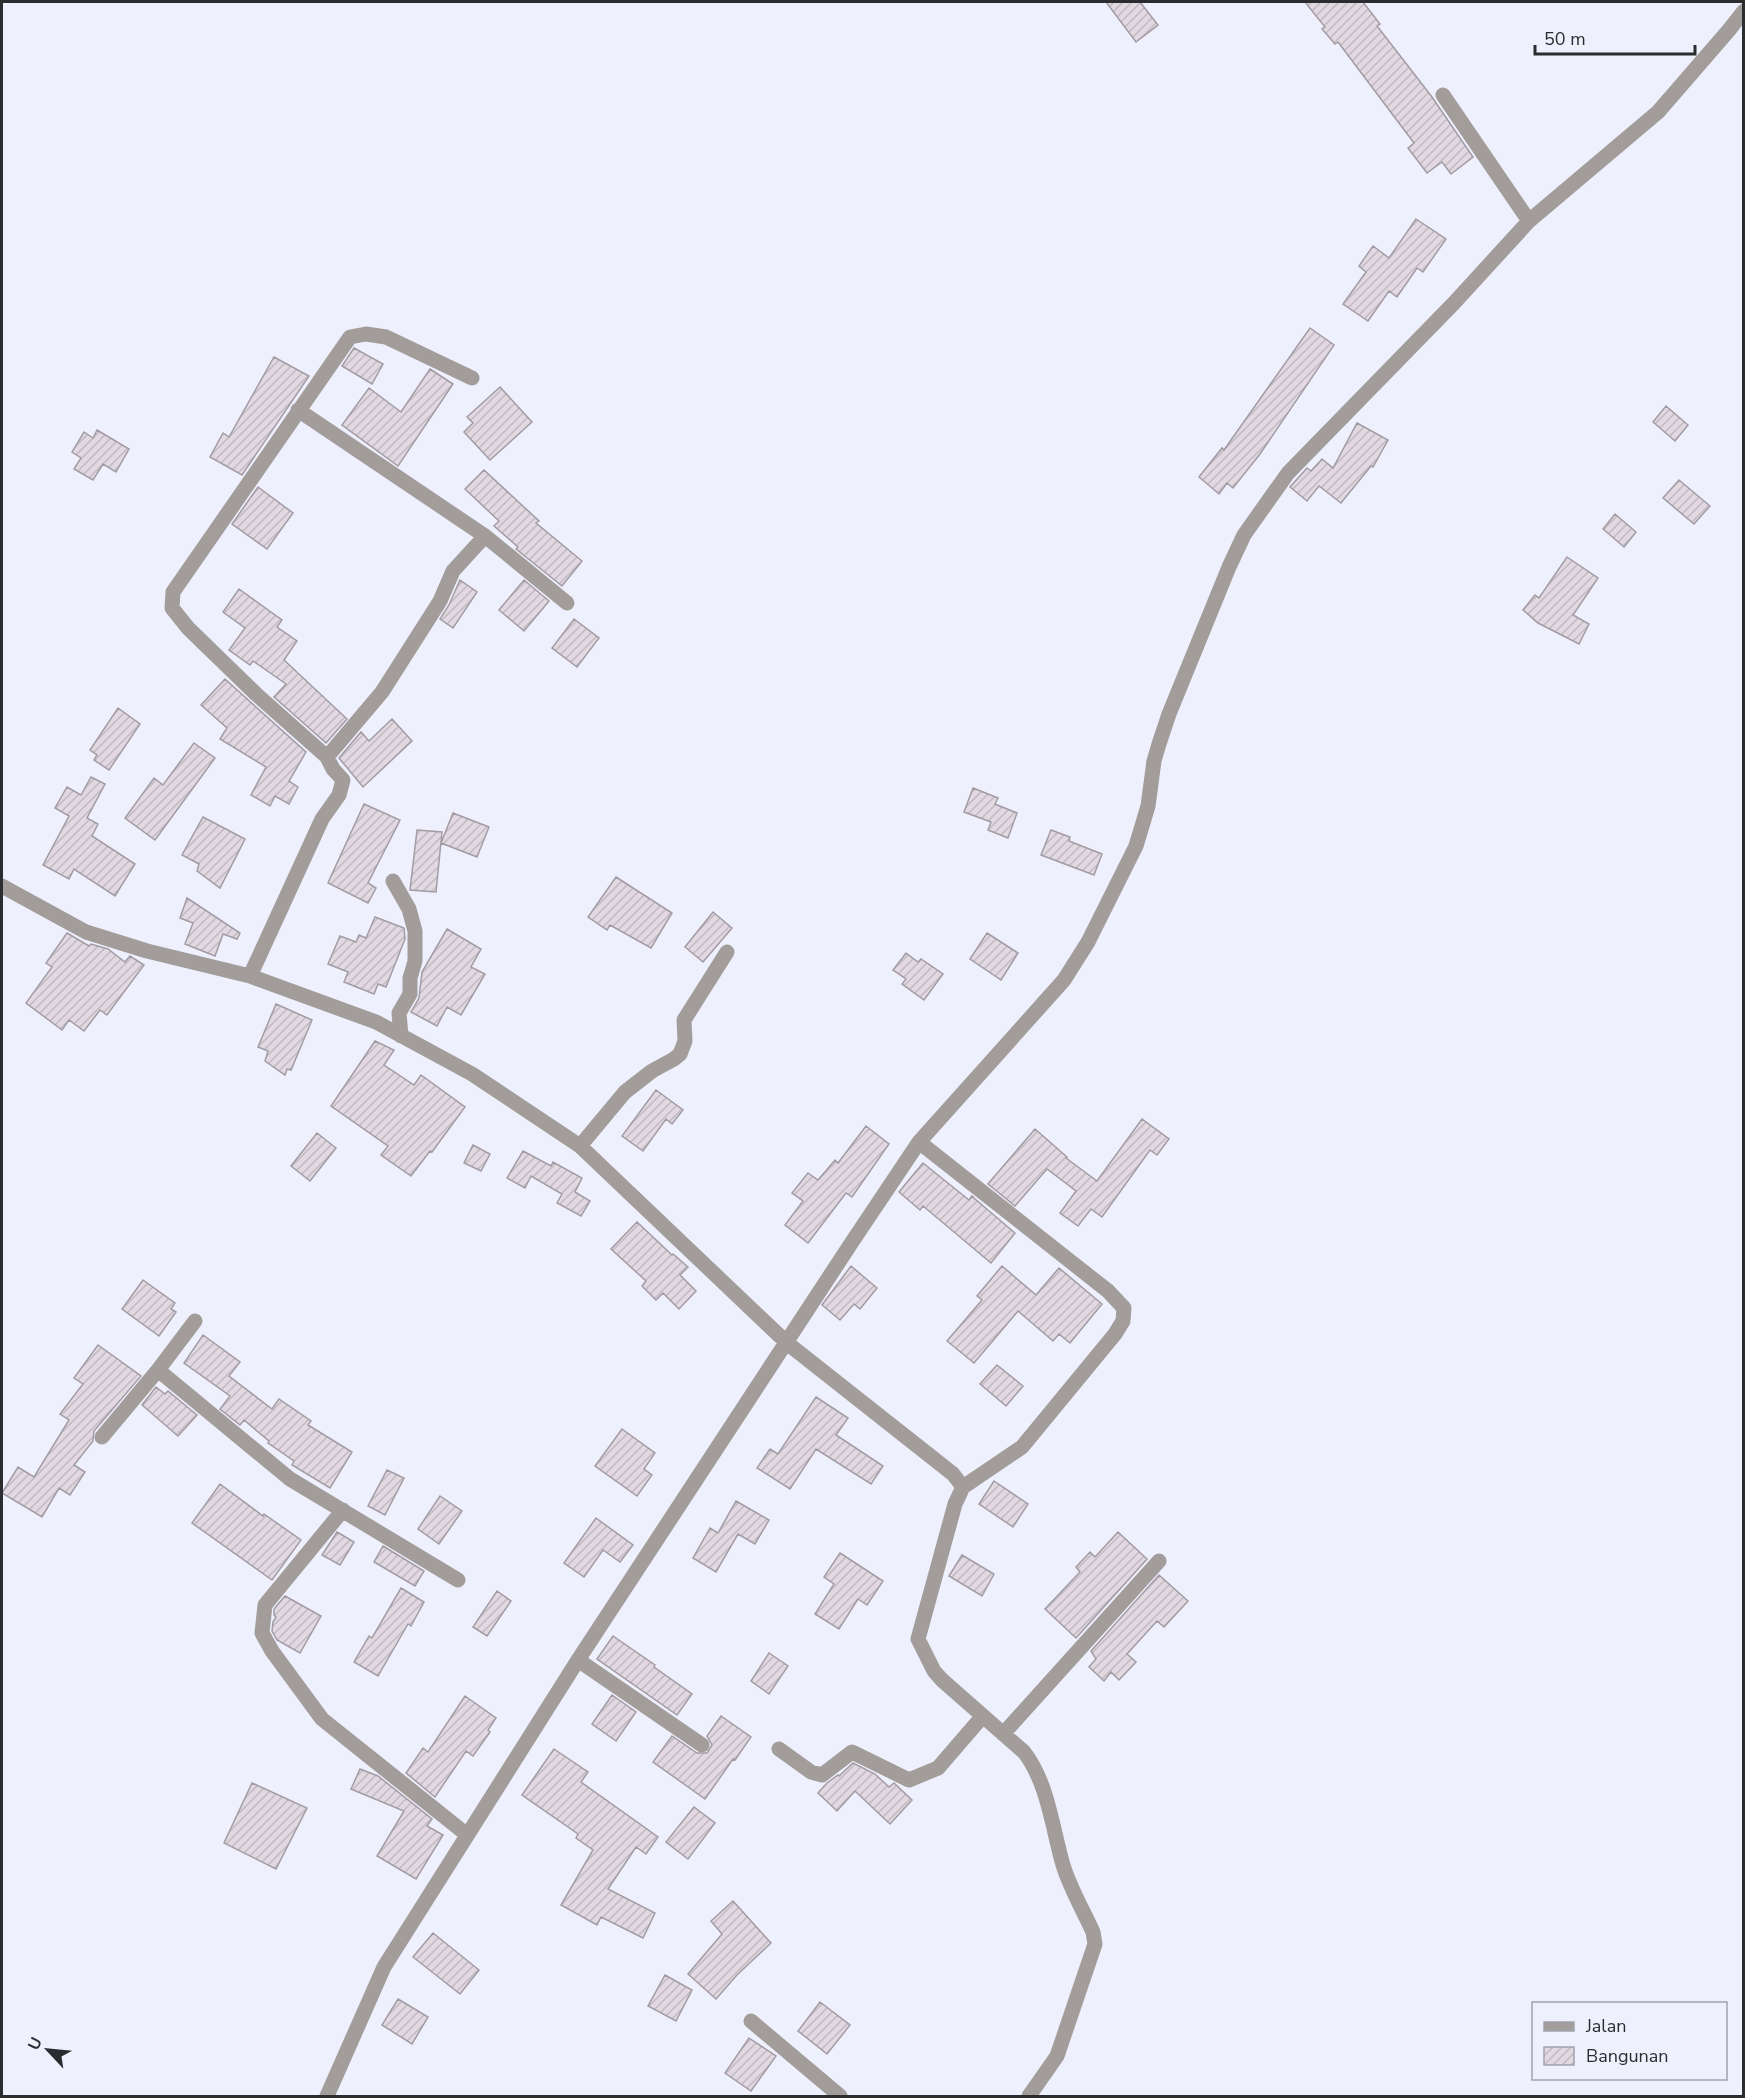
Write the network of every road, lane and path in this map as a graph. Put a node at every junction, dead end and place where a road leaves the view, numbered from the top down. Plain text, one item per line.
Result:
1 (1743, 11) edge
2 (1443, 95) dead end
3 (1529, 221) junction
4 (472, 378) dead end
5 (298, 410) junction
6 (485, 536) junction
7 (567, 603) dead end
8 (327, 757) junction
9 (393, 881) dead end
10 (2, 886) edge
11 (728, 952) dead end
12 (250, 976) junction
13 (401, 1036) junction
14 (919, 1142) junction
15 (580, 1146) junction
16 (195, 1321) dead end
17 (787, 1343) junction
18 (158, 1370) junction
19 (102, 1437) dead end
20 (963, 1486) junction
21 (342, 1510) junction
22 (1159, 1561) dead end
23 (458, 1580) dead end
24 (578, 1660) junction
25 (982, 1717) junction
26 (1003, 1734) junction
27 (702, 1745) dead end
28 (778, 1749) dead end
29 (466, 1834) junction
30 (751, 2021) dead end
31 (327, 2097) edge
32 (840, 2097) edge
33 (1029, 2097) edge

1 - 3 street
2 - 3 street
3 - 14 street
4 - 5 street
5 - 6 street
5 - 8 street
6 - 7 street
6 - 8 street
8 - 12 street
9 - 13 street
10 - 12 street
11 - 15 street
12 - 13 street
13 - 15 street
14 - 17 street
14 - 20 street
15 - 17 street
16 - 18 street
17 - 20 street
17 - 24 street
18 - 19 street
18 - 21 street
20 - 25 street
21 - 23 street
21 - 29 street
22 - 26 street
24 - 27 street
24 - 29 street
25 - 26 street
25 - 28 street
26 - 33 street
29 - 31 street
30 - 32 street

